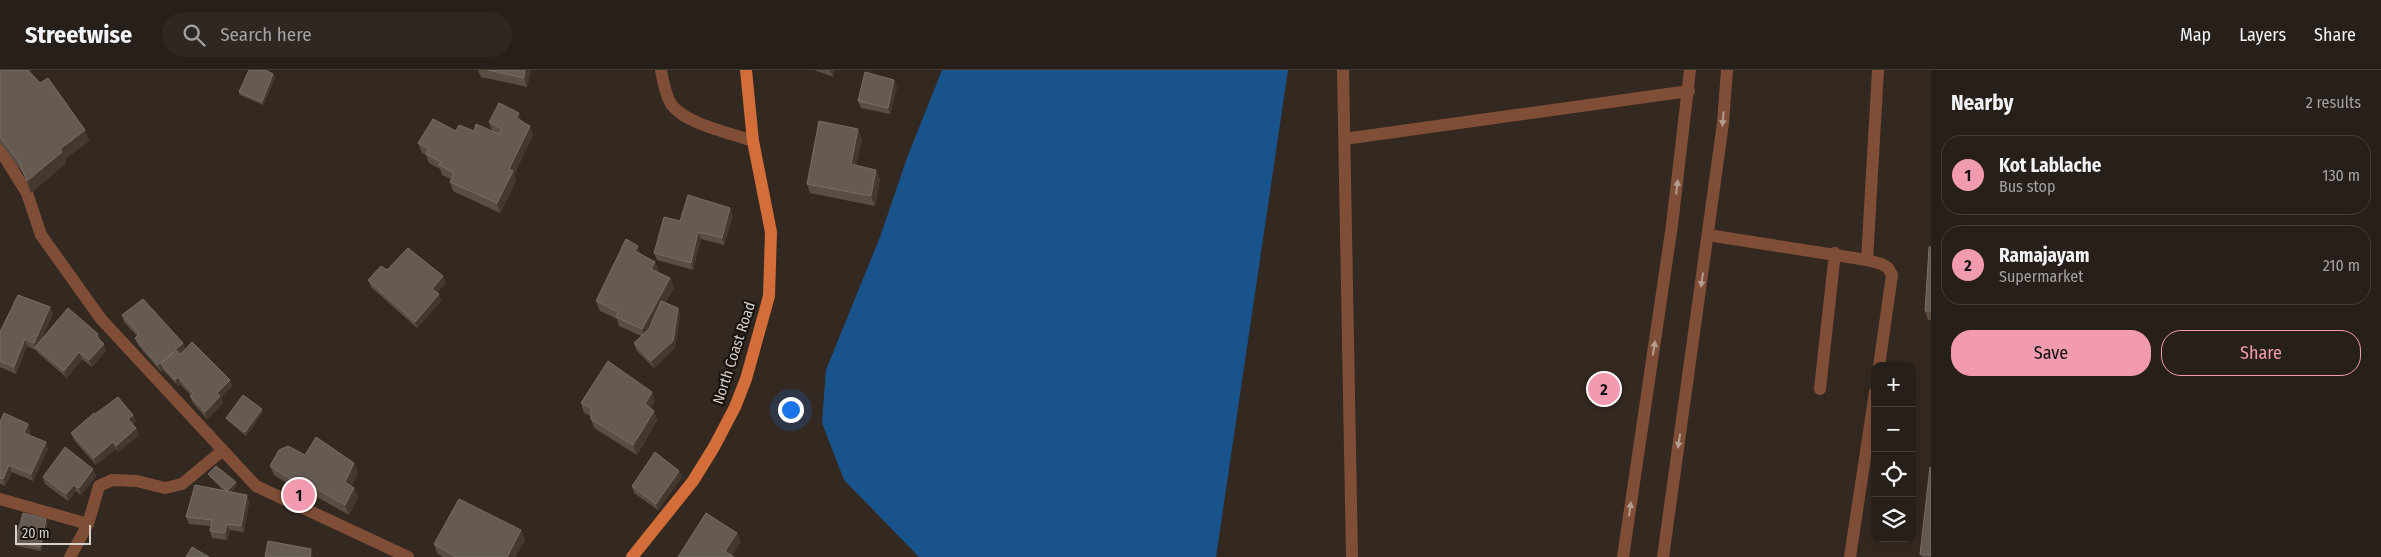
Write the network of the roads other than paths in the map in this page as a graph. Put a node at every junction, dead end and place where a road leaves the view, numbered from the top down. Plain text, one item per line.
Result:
1 (661, 70) edge
2 (746, 70) edge
3 (1343, 70) edge
4 (1690, 70) edge
5 (1727, 70) edge
6 (1878, 70) edge
7 (1689, 91) junction
8 (1344, 139) junction
9 (753, 141) junction
10 (0, 150) edge
11 (1708, 234) junction
12 (1835, 253) junction
13 (1867, 260) junction
14 (1880, 362) edge
15 (1820, 389) dead end
16 (1873, 407) edge
17 (222, 450) junction
18 (0, 499) edge
19 (88, 524) junction
20 (70, 557) edge
21 (408, 557) edge
22 (632, 557) edge
23 (1352, 557) edge
24 (1623, 557) edge
25 (1663, 557) edge
26 (1850, 557) edge

1 - 9 street
2 - 9 main road, North Coast Road
3 - 8 street
4 - 7 street
5 -> 11 street
6 - 13 street
7 - 8 street
24 -> 7 street
8 - 23 street
9 - 22 main road, North Coast Road
10 - 17 street
11 - 12 street
11 -> 25 street
12 - 13 street
12 - 15 street
13 - 14 street
16 - 26 street
17 - 19 street
17 - 21 street
18 - 19 street
19 - 20 street

